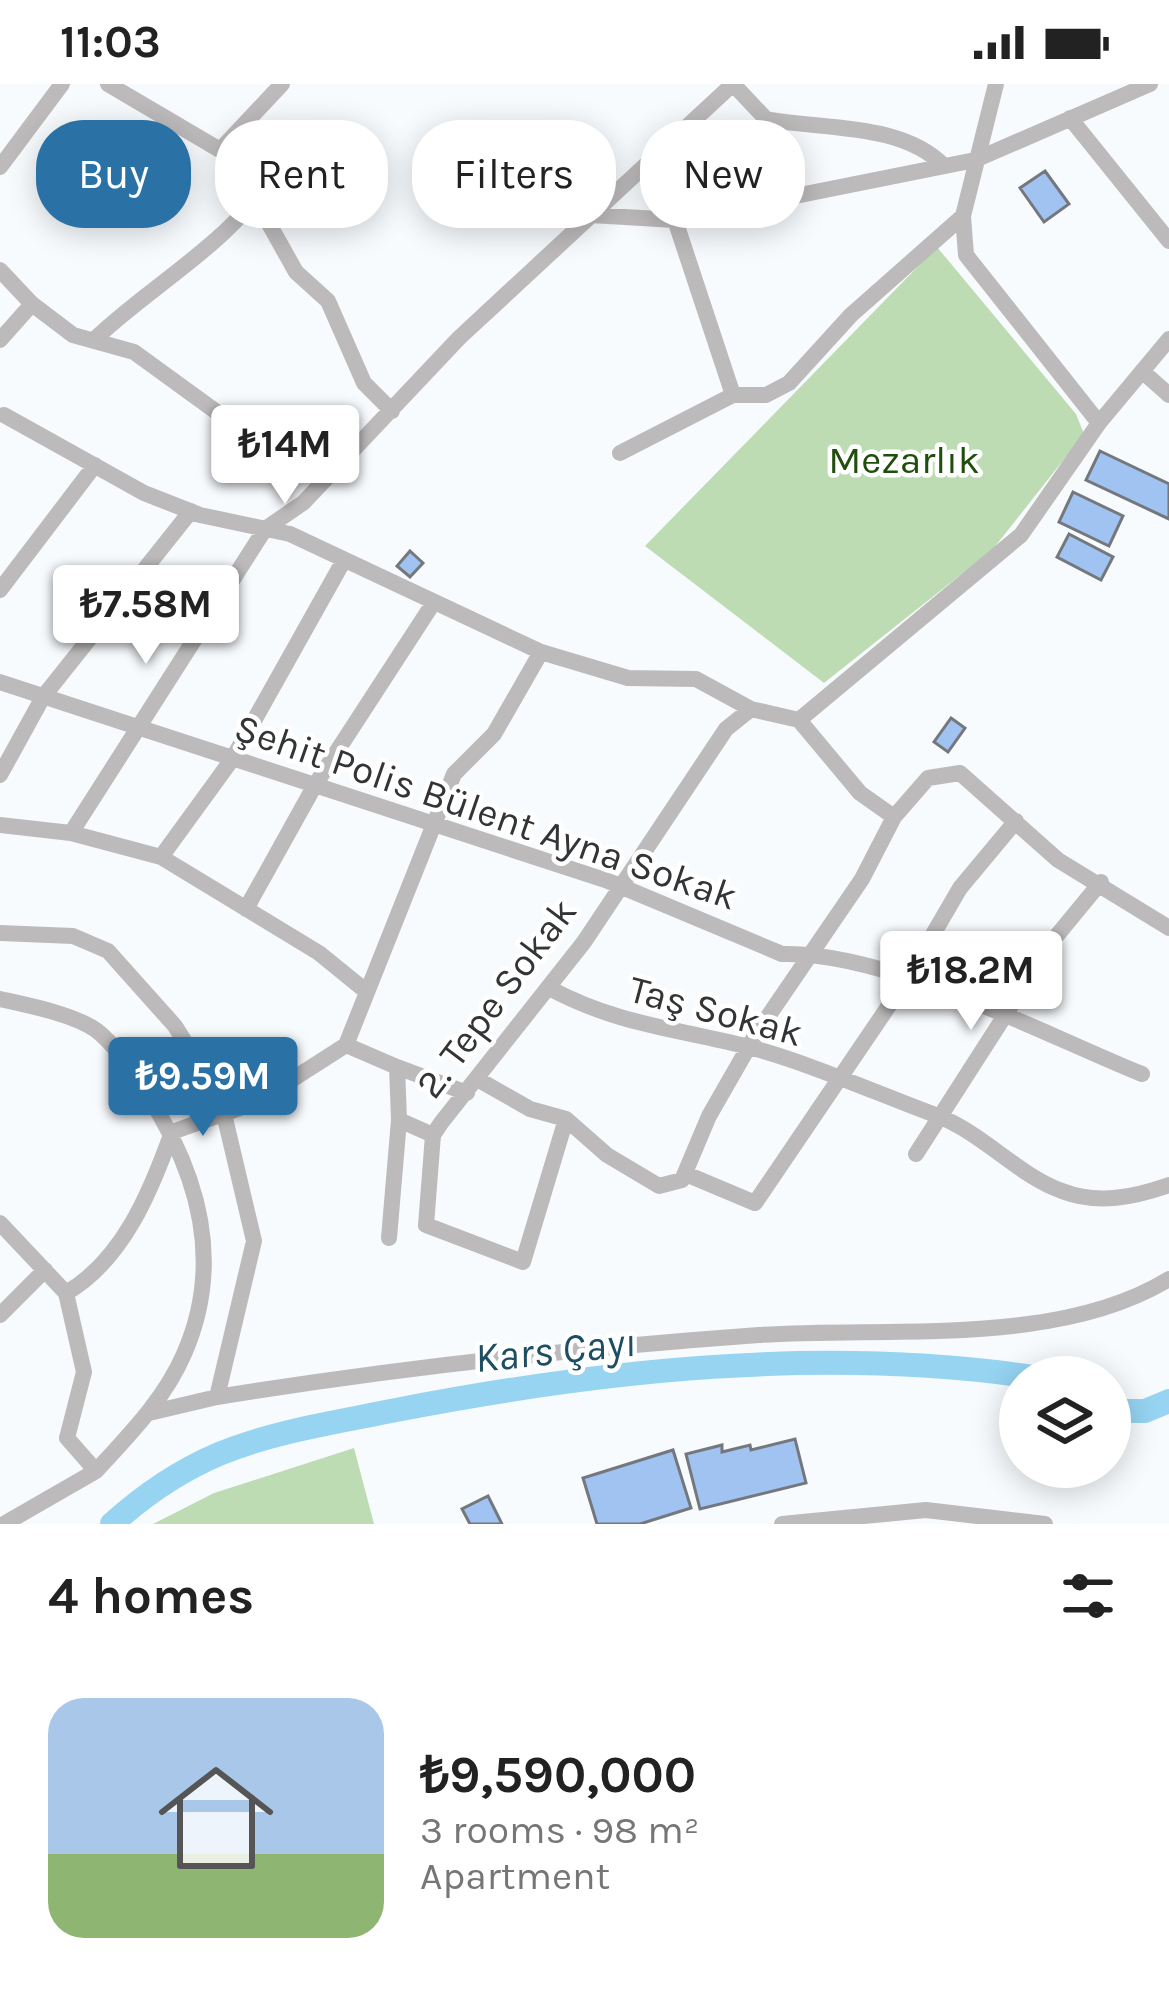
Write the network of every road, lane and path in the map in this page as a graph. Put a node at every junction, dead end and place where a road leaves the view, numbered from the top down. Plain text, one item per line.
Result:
1 (62, 84) edge
2 (108, 84) edge
3 (282, 84) edge
4 (733, 84) edge
5 (996, 84) edge
6 (1150, 84) edge
7 (1070, 118) junction
8 (248, 120) edge
9 (215, 146) edge
10 (975, 160) junction
11 (944, 166) junction
12 (0, 167) edge
13 (616, 192) edge
14 (805, 194) edge
15 (963, 216) junction
16 (228, 228) edge
17 (271, 228) edge
18 (577, 228) edge
19 (678, 228) edge
20 (1169, 241) edge
21 (0, 270) edge
22 (32, 304) junction
23 (94, 339) junction
24 (1169, 339) edge
25 (0, 340) edge
26 (1142, 370) junction
27 (733, 395) junction
28 (1169, 395) edge
29 (392, 411) junction
30 (1, 416) edge
31 (1099, 423) junction
32 (248, 445) dead end
33 (620, 453) dead end
34 (95, 465) junction
35 (191, 511) junction
36 (265, 529) junction
37 (344, 560) junction
38 (0, 590) edge
39 (434, 602) junction
40 (541, 652) junction
41 (0, 682) edge
42 (43, 697) junction
43 (751, 709) junction
44 (800, 720) junction
45 (138, 728) junction
46 (233, 758) junction
47 (0, 775) edge
48 (315, 785) junction
49 (894, 817) junction
50 (1016, 820) junction
51 (434, 821) junction
52 (0, 825) edge
53 (71, 833) junction
54 (161, 856) junction
55 (1101, 883) junction
56 (621, 887) junction
57 (246, 909) junction
58 (1169, 928) edge
59 (0, 934) edge
60 (813, 953) junction
61 (907, 979) junction
62 (549, 988) junction
63 (367, 992) junction
64 (0, 999) edge
65 (1006, 1019) junction
66 (346, 1045) junction
67 (748, 1047) junction
68 (397, 1067) junction
69 (1142, 1074) dead end
70 (835, 1078) junction
71 (473, 1087) junction
72 (224, 1114) junction
73 (943, 1118) junction
74 (566, 1119) junction
75 (399, 1120) junction
76 (172, 1132) junction
77 (434, 1136) junction
78 (916, 1154) dead end
79 (686, 1174) junction
80 (1169, 1185) edge
81 (0, 1222) edge
82 (389, 1238) dead end
83 (45, 1270) junction
84 (1169, 1280) edge
85 (66, 1293) junction
86 (0, 1315) edge
87 (217, 1396) junction
88 (149, 1413) junction
89 (96, 1471) junction
90 (4, 1524) edge
91 (782, 1524) edge
92 (1045, 1524) edge

1 - 12 street
2 - 9 street
3 - 8 street
4 - 11 street
4 - 13 street
5 - 10 street
6 - 7 street
7 - 10 street
7 - 20 street
10 - 11 street
10 - 15 street
11 - 14 street
15 - 27 street
15 - 31 street
16 - 23 street
17 - 29 street
18 - 29 street
19 - 27 street
21 - 22 street
22 - 23 street
22 - 25 street
23 - 32 street
24 - 26 street
26 - 28 street
26 - 31 street
27 - 33 street
29 - 36 street
30 - 34 street
31 - 44 street
34 - 35 street
34 - 38 street
35 - 36 street
35 - 42 street
36 - 37 street
36 - 45 street
37 - 39 street
37 - 46 street
39 - 40 street
39 - 48 street
40 - 43 street
40 - 51 street
41 - 42 street, Şehit Polis Bülent Ayna Sokak
42 - 45 street, Şehit Polis Bülent Ayna Sokak
42 - 47 street
43 - 44 street
43 - 56 street, 2. Tepe Sokak
44 - 49 street
45 - 46 street, Şehit Polis Bülent Ayna Sokak
45 - 53 street
46 - 48 street, Şehit Polis Bülent Ayna Sokak
46 - 54 street
48 - 51 street, Şehit Polis Bülent Ayna Sokak
48 - 57 street
49 - 50 street
49 - 60 street
50 - 55 street
50 - 61 street
51 - 56 street, Şehit Polis Bülent Ayna Sokak
51 - 63 street
52 - 53 street
53 - 54 street
54 - 57 street
55 - 58 street
55 - 65 street
56 - 60 street, Şehit Polis Bülent Ayna Sokak
56 - 62 street, 2. Tepe Sokak
57 - 63 street
59 - 72 street
60 - 61 street, Şehit Polis Bülent Ayna Sokak
60 - 67 street
61 - 65 street, Şehit Polis Bülent Ayna Sokak
61 - 70 street
62 - 67 street, Taş Sokak
62 - 71 street, 2. Tepe Sokak
63 - 66 street
64 - 76 street
65 - 69 street, Şehit Polis Bülent Ayna Sokak
65 - 73 street
66 - 68 street
66 - 72 street
67 - 70 street, Taş Sokak
67 - 79 street
68 - 71 street
68 - 75 street
70 - 73 street, Taş Sokak
70 - 79 street
71 - 74 street
71 - 77 street, 2. Tepe Sokak
72 - 76 street
72 - 87 street
73 - 78 street
73 - 80 street, Taş Sokak
74 - 77 street
74 - 79 street
75 - 77 street
75 - 82 street
76 - 85 street
76 - 88 street
81 - 83 street
83 - 85 street
83 - 86 street
84 - 87 street
85 - 89 street
87 - 88 street
88 - 89 street
89 - 90 street
91 - 92 street

